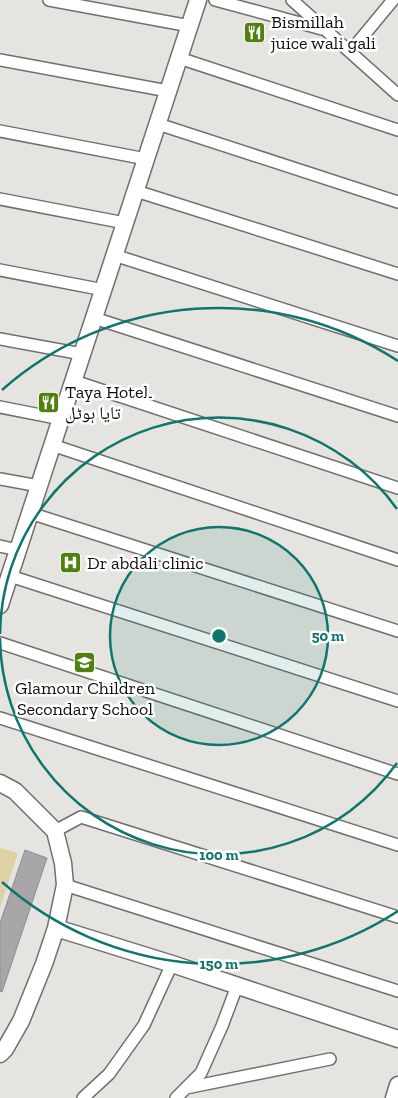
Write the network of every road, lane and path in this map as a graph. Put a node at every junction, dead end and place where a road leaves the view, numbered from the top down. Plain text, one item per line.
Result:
1 (49, 0) edge
2 (198, 0) edge
3 (216, 0) edge
4 (292, 0) edge
5 (393, 0) edge
6 (190, 26) junction
7 (326, 30) junction
8 (350, 52) junction
9 (179, 58) junction
10 (0, 60) edge
11 (168, 91) junction
12 (398, 95) edge
13 (158, 124) junction
14 (398, 130) edge
15 (0, 131) edge
16 (146, 159) junction
17 (136, 191) junction
18 (0, 199) edge
19 (398, 202) edge
20 (125, 223) junction
21 (114, 255) junction
22 (0, 270) edge
23 (398, 274) edge
24 (104, 290) junction
25 (94, 318) junction
26 (0, 339) edge
27 (398, 346) edge
28 (82, 354) junction
29 (74, 381) junction
30 (0, 407) edge
31 (398, 416) edge
32 (61, 419) junction
33 (52, 446) junction
34 (0, 479) edge
35 (39, 486) junction
36 (398, 488) edge
37 (30, 513) junction
38 (0, 546) edge
39 (18, 550) junction
40 (398, 560) edge
41 (10, 576) junction
42 (0, 605) edge
43 (398, 631) edge
44 (0, 644) edge
45 (398, 701) edge
46 (0, 718) edge
47 (398, 774) edge
48 (0, 783) edge
49 (55, 831) junction
50 (398, 845) edge
51 (65, 885) junction
52 (398, 917) edge
53 (56, 928) junction
54 (172, 964) junction
55 (237, 986) junction
56 (398, 990) edge
57 (398, 1039) edge
58 (0, 1054) edge
59 (330, 1059) dead end
60 (186, 1088) junction
61 (83, 1098) edge
62 (176, 1098) edge

1 - 6 street
2 - 6 street
3 - 7 street
4 - 7 street
5 - 8 street
6 - 9 street
7 - 8 street
8 - 12 street
9 - 11 street
9 - 14 street
10 - 11 street
11 - 13 street
13 - 16 street
13 - 19 street
15 - 16 street
16 - 17 street
17 - 20 street
17 - 23 street
18 - 20 street
20 - 21 street
21 - 24 street
21 - 27 street
22 - 24 street
24 - 25 street
25 - 28 street
25 - 31 street
26 - 28 street
28 - 29 street
29 - 32 street
29 - 36 street
30 - 32 street
32 - 33 street
33 - 35 street
33 - 40 street
34 - 35 street
35 - 37 street
37 - 39 street
37 - 43 street
38 - 39 street
39 - 41 street
41 - 42 street
41 - 45 street
44 - 47 street
46 - 50 street
48 - 49 street
49 - 51 street
49 - 52 street
51 - 53 street
51 - 56 street
53 - 54 street
53 - 58 street
54 - 55 street
54 - 61 street
55 - 57 street
55 - 60 street
59 - 60 street
60 - 62 street

